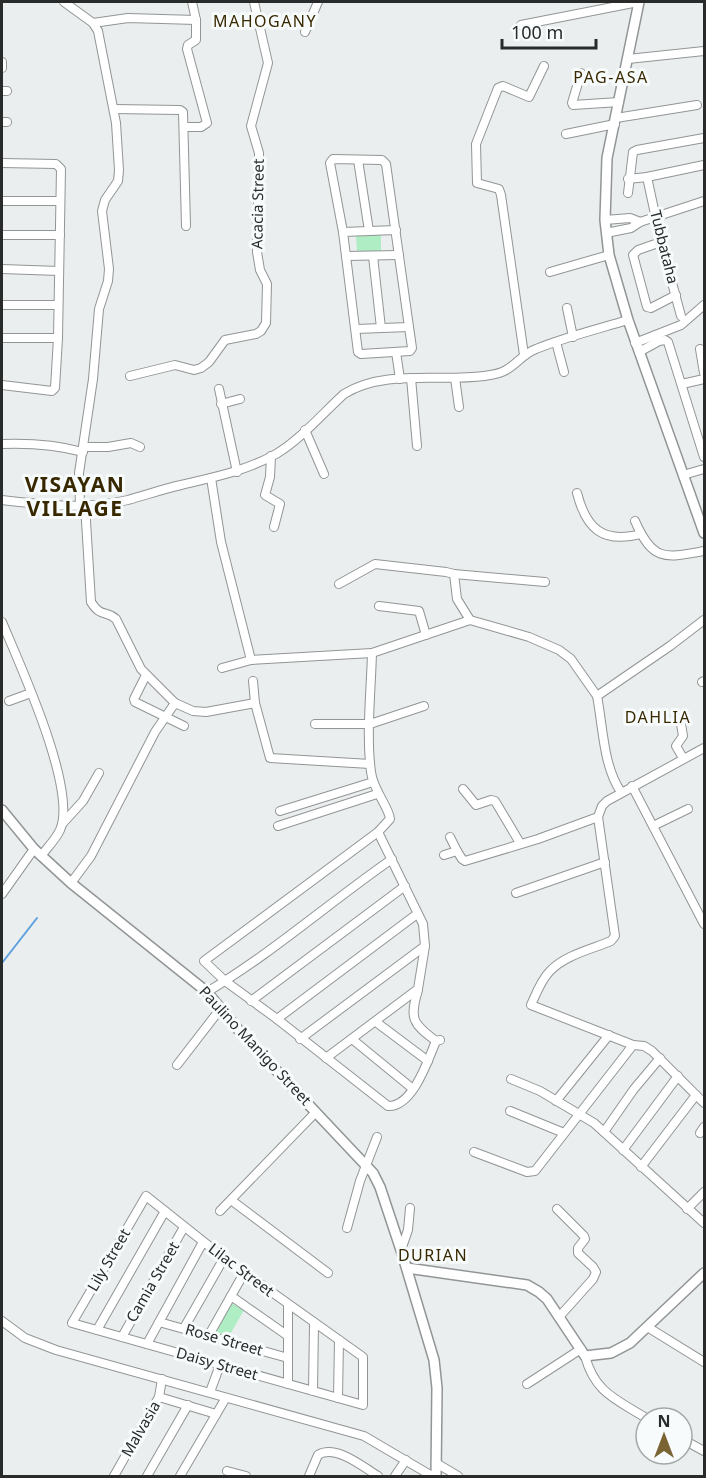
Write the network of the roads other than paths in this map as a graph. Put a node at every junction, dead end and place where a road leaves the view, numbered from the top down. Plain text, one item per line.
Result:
1 (64, 2) edge
2 (192, 2) edge
3 (254, 2) edge
4 (318, 2) edge
5 (639, 2) edge
6 (196, 20) junction
7 (93, 23) junction
8 (521, 25) dead end
9 (305, 33) dead end
10 (705, 51) edge
11 (628, 58) junction
12 (2, 62) edge
13 (544, 66) dead end
14 (2, 68) edge
15 (581, 73) dead end
16 (619, 102) junction
17 (697, 105) dead end
18 (114, 109) junction
19 (616, 121) junction
20 (183, 127) junction
21 (566, 134) dead end
22 (705, 138) edge
23 (358, 160) junction
24 (2, 163) edge
25 (705, 165) edge
26 (647, 177) junction
27 (628, 179) junction
28 (628, 193) dead end
29 (2, 201) edge
30 (60, 201) junction
31 (705, 201) edge
32 (656, 217) junction
33 (604, 220) junction
34 (640, 222) junction
35 (186, 226) dead end
36 (396, 230) junction
37 (369, 231) junction
38 (343, 232) junction
39 (606, 232) junction
40 (2, 235) edge
41 (60, 235) junction
42 (661, 242) junction
43 (399, 255) junction
44 (609, 255) junction
45 (346, 256) junction
46 (373, 256) junction
47 (2, 269) edge
48 (59, 271) junction
49 (550, 272) dead end
50 (676, 295) junction
51 (705, 304) edge
52 (2, 305) edge
53 (58, 305) junction
54 (567, 308) dead end
55 (681, 316) dead end
56 (628, 320) junction
57 (409, 327) junction
58 (381, 328) junction
59 (356, 329) junction
60 (573, 337) junction
61 (2, 338) edge
62 (58, 338) junction
63 (556, 342) junction
64 (637, 347) junction
65 (700, 349) dead end
66 (396, 352) junction
67 (524, 355) junction
68 (564, 372) dead end
69 (705, 373) edge
70 (130, 376) dead end
71 (411, 378) junction
72 (455, 378) junction
73 (400, 379) junction
74 (705, 379) edge
75 (682, 384) junction
76 (2, 385) edge
77 (219, 389) dead end
78 (240, 399) dead end
79 (221, 404) junction
80 (459, 406) dead end
81 (305, 430) junction
82 (2, 444) edge
83 (417, 446) dead end
84 (140, 447) dead end
85 (84, 449) junction
86 (271, 456) junction
87 (705, 457) edge
88 (705, 469) edge
89 (237, 472) junction
90 (324, 474) dead end
91 (683, 476) junction
92 (211, 478) junction
93 (577, 492) dead end
94 (2, 500) edge
95 (82, 506) junction
96 (635, 521) dead end
97 (274, 528) dead end
98 (705, 533) edge
99 (641, 534) junction
100 (705, 551) edge
101 (454, 574) junction
102 (545, 582) dead end
103 (339, 584) dead end
104 (379, 606) dead end
105 (470, 620) junction
106 (705, 620) edge
107 (2, 622) edge
108 (426, 635) junction
109 (372, 653) junction
110 (251, 660) junction
111 (222, 668) dead end
112 (146, 675) junction
113 (253, 681) dead end
114 (31, 693) junction
115 (597, 696) junction
116 (9, 701) dead end
117 (175, 703) junction
118 (255, 703) junction
119 (424, 706) dead end
120 (164, 717) junction
121 (680, 718) dead end
122 (315, 724) dead end
123 (370, 724) junction
124 (184, 726) dead end
125 (705, 748) edge
126 (683, 758) junction
127 (370, 764) junction
128 (99, 773) dead end
129 (373, 782) junction
130 (632, 786) junction
131 (463, 789) dead end
132 (621, 792) junction
133 (377, 794) junction
134 (688, 809) dead end
135 (2, 810) edge
136 (280, 811) dead end
137 (598, 817) junction
138 (62, 824) junction
139 (653, 825) junction
140 (278, 826) dead end
141 (378, 832) junction
142 (450, 837) dead end
143 (520, 843) junction
144 (457, 850) junction
145 (38, 853) junction
146 (444, 855) dead end
147 (392, 859) junction
148 (605, 862) junction
149 (71, 883) junction
150 (405, 886) junction
151 (516, 893) dead end
152 (2, 894) edge
153 (417, 914) junction
154 (705, 924) edge
155 (425, 946) junction
156 (225, 981) junction
157 (418, 989) junction
158 (207, 992) junction
159 (251, 1001) junction
160 (221, 1008) junction
161 (277, 1019) junction
162 (376, 1022) junction
163 (609, 1035) junction
164 (300, 1038) junction
165 (352, 1040) junction
166 (633, 1045) junction
167 (326, 1058) junction
168 (660, 1058) junction
169 (428, 1061) junction
170 (177, 1065) dead end
171 (678, 1076) junction
172 (511, 1079) dead end
173 (413, 1089) junction
174 (696, 1095) junction
175 (556, 1101) junction
176 (705, 1103) edge
177 (510, 1111) dead end
178 (316, 1112) junction
179 (579, 1114) junction
180 (604, 1132) junction
181 (564, 1133) junction
182 (377, 1137) dead end
183 (623, 1150) junction
184 (474, 1152) dead end
185 (367, 1165) junction
186 (641, 1167) junction
187 (705, 1192) edge
188 (146, 1196) joint
189 (231, 1200) junction
190 (410, 1208) dead end
191 (557, 1209) dead end
192 (687, 1209) junction
193 (165, 1211) junction
194 (220, 1211) dead end
195 (705, 1223) edge
196 (184, 1227) junction
197 (347, 1228) dead end
198 (203, 1242) junction
199 (401, 1250) junction
200 (224, 1258) junction
201 (407, 1268) junction
202 (244, 1273) junction
203 (328, 1273) dead end
204 (705, 1273) edge
205 (231, 1296) junction
206 (288, 1305) junction
207 (559, 1317) junction
208 (2, 1321) edge
209 (159, 1322) junction
210 (72, 1323) joint
211 (314, 1323) junction
212 (184, 1328) junction
213 (649, 1328) junction
214 (97, 1330) junction
215 (209, 1335) junction
216 (288, 1336) junction
217 (122, 1337) junction
218 (339, 1340) junction
219 (147, 1344) junction
220 (583, 1353) junction
221 (288, 1358) junction
222 (705, 1362) edge
223 (220, 1365) junction
224 (162, 1379) junction
225 (288, 1384) junction
226 (527, 1384) dead end
227 (313, 1391) junction
228 (210, 1392) junction
229 (159, 1396) junction
230 (338, 1398) junction
231 (224, 1401) dead end
232 (188, 1405) junction
233 (363, 1405) joint
234 (634, 1410) edge
235 (216, 1414) junction
236 (406, 1460) junction
237 (436, 1463) junction
238 (227, 1471) dead end
239 (114, 1476) edge
240 (147, 1476) edge
241 (180, 1476) edge
242 (246, 1476) edge
243 (309, 1476) edge
244 (378, 1476) edge
245 (395, 1476) edge
246 (434, 1476) edge
247 (458, 1476) edge

1 - 7 street
2 - 6 street
3 - 70 street, Acacia Street
4 - 9 street
5 - 8 street
5 - 11 street
6 - 7 street
6 - 20 street
7 - 18 street
10 - 11 street
11 - 16 street
12 - 14 street
13 - 67 street
15 - 16 street
16 - 19 street
17 - 19 street
18 - 20 street
18 - 85 street
19 - 21 street
19 - 33 street
20 - 35 street
22 - 27 street
23 - 36 street
23 - 37 street
23 - 38 street
24 - 30 street
25 - 26 street
26 - 27 street
26 - 32 street, Tubbataha
27 - 28 street
29 - 30 street
30 - 41 street
31 - 32 street
32 - 34 street
32 - 42 street, Tubbataha
33 - 34 street
33 - 39 street
34 - 39 street
36 - 37 street
36 - 43 street
37 - 38 street
38 - 45 street
39 - 44 street
40 - 41 street
41 - 48 street
42 - 50 street, Tubbataha
42 - 50 street
43 - 46 street
43 - 57 street
44 - 49 street
44 - 56 street
45 - 46 street
45 - 59 street
46 - 58 street
47 - 48 street
48 - 53 street
50 - 55 street, Tubbataha
51 - 64 street
52 - 53 street
53 - 62 street
54 - 60 street
56 - 60 street
56 - 64 street
57 - 58 street
57 - 66 street
58 - 59 street
59 - 66 street
60 - 63 street
61 - 62 street
62 - 76 street
63 - 67 street
63 - 68 street
64 - 75 street
64 - 91 street
65 - 69 street
66 - 73 street
67 - 72 street
71 - 72 street
71 - 73 street
71 - 83 street
72 - 80 street
73 - 81 street
74 - 75 street
75 - 87 street
77 - 79 street
78 - 79 street
79 - 89 street
81 - 86 street
81 - 90 street
82 - 85 street
84 - 85 street
85 - 95 street
86 - 89 street
86 - 97 street
88 - 91 street
89 - 92 street
91 - 98 street
92 - 95 street
92 - 110 street
93 - 99 street
94 - 95 street
95 - 112 street
96 - 99 street
99 - 100 street
101 - 102 street
101 - 103 street
101 - 105 street
104 - 108 street
105 - 108 street
105 - 115 street
106 - 115 street
107 - 114 street
108 - 109 street
109 - 110 street
109 - 123 street
110 - 111 street
112 - 117 street
112 - 120 street
113 - 118 street
114 - 116 street
114 - 138 street
115 - 132 street
117 - 118 street
117 - 120 street
118 - 127 street
119 - 123 street
120 - 124 street
120 - 149 street
121 - 126 street
122 - 123 street
123 - 127 street
125 - 126 street
126 - 130 street
127 - 129 street
128 - 138 street
129 - 133 street
129 - 136 street
130 - 132 street
130 - 139 street
131 - 143 street
132 - 137 street
133 - 140 street
133 - 141 street
134 - 139 street
135 - 145 street, Paulino Manigo Street
137 - 143 street
137 - 148 street
138 - 145 street
139 - 154 street
141 - 147 street
141 - 156 street
142 - 144 street
143 - 144 street
144 - 146 street
145 - 149 street, Paulino Manigo Street
145 - 152 street
147 - 150 street
147 - 156 street
148 - 151 street
148 - 163 street
149 - 158 street, Paulino Manigo Street
150 - 153 street
150 - 159 street
153 - 155 street
153 - 161 street
155 - 157 street
155 - 164 street
156 - 158 street
156 - 159 street
157 - 162 street
157 - 169 street
158 - 160 street, Paulino Manigo Street
159 - 161 street
160 - 170 street
160 - 178 street, Paulino Manigo Street
161 - 164 street
162 - 165 street
162 - 169 street
163 - 166 street
163 - 175 street
164 - 167 street
165 - 167 street
165 - 173 street
166 - 168 street
166 - 179 street
167 - 173 street
168 - 171 street
168 - 180 street
169 - 173 street
171 - 174 street
171 - 183 street
172 - 175 street
174 - 176 street
174 - 186 street
175 - 179 street
177 - 181 street
178 - 185 street, Paulino Manigo Street
178 - 189 street
179 - 180 street
179 - 181 street
180 - 183 street
181 - 184 street
182 - 185 street
183 - 186 street
185 - 197 street
185 - 199 street, Paulino Manigo Street
186 - 192 street
187 - 192 street
188 - 193 street, Lilac Street
188 - 210 street, Lily Street
189 - 194 street
189 - 203 street
190 - 199 street
191 - 207 street
192 - 195 street
193 - 196 street, Lilac Street
193 - 214 street, Lily Street
196 - 198 street, Lilac Street
196 - 217 street, Camia Street
198 - 200 street, Lilac Street
198 - 209 street
199 - 201 street, Paulino Manigo Street
200 - 202 street, Lilac Street
200 - 212 street
201 - 207 street
201 - 237 street, Paulino Manigo Street
202 - 205 street
202 - 206 street, Lilac Street
204 - 213 street
205 - 215 street
205 - 216 street
206 - 211 street, Lilac Street
206 - 216 street
207 - 220 street
208 - 224 street
209 - 212 street, Rose Street
209 - 219 street
210 - 214 street, Daisy Street
211 - 218 street, Lilac Street
211 - 227 street
212 - 215 street, Rose Street
213 - 220 street
213 - 222 street
214 - 217 street, Daisy Street
215 - 221 street, Rose Street
216 - 221 street
217 - 219 street, Daisy Street
218 - 230 street
218 - 233 street, Lilac Street
219 - 223 street, Daisy Street
220 - 226 street
220 - 234 street
221 - 225 street
223 - 225 street, Daisy Street
223 - 228 street
224 - 228 street
224 - 229 street, Malvasia
225 - 227 street, Daisy Street
227 - 230 street, Daisy Street
228 - 236 street
229 - 232 street
229 - 239 street, Malvasia
230 - 233 street, Daisy Street
231 - 235 street
232 - 235 street
232 - 240 street
235 - 241 street
236 - 245 street
236 - 246 street
237 - 246 street, Paulino Manigo Street
237 - 247 street
238 - 242 street
243 - 244 street

